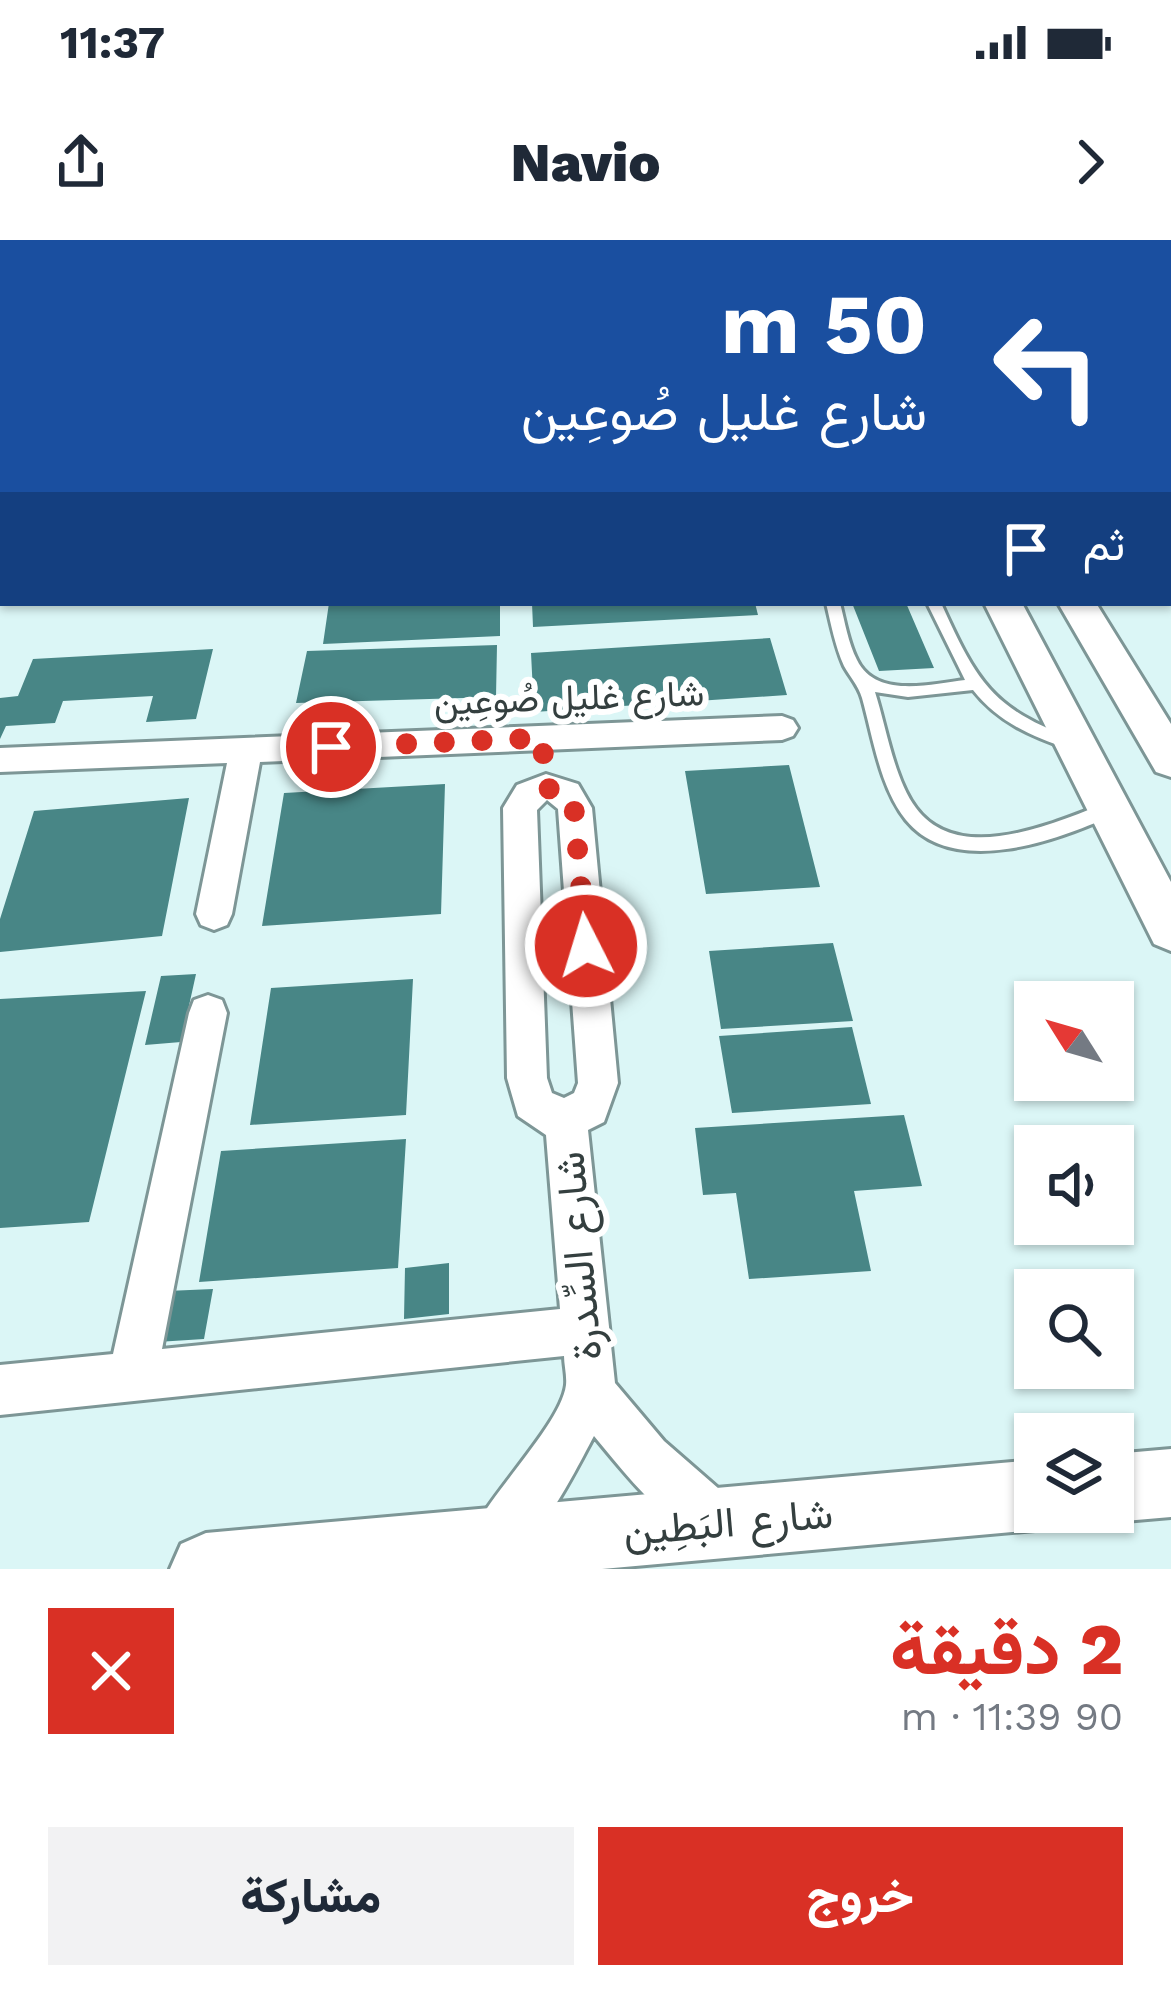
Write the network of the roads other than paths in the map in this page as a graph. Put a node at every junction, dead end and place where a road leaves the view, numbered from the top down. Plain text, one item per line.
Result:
1 (834, 606) edge
2 (935, 606) edge
3 (1005, 606) edge
4 (1079, 606) edge
5 (864, 681) junction
6 (972, 685) junction
7 (782, 728) dead end
8 (542, 738) junction
9 (1076, 745) junction
10 (246, 750) junction
11 (0, 760) edge
12 (1171, 760) edge
13 (546, 788) junction
14 (1109, 809) junction
15 (214, 914) dead end
16 (1171, 929) edge
17 (208, 1013) dead end
18 (566, 1119) junction
19 (585, 1330) junction
20 (132, 1377) junction
21 (0, 1390) edge
22 (591, 1393) junction
23 (1014, 1497) edge
24 (718, 1523) junction
25 (494, 1544) junction
26 (206, 1569) edge

1 - 5 lane
2 - 6 lane
3 - 9 main road
4 - 12 main road
5 - 6 lane
5 - 14 lane
6 - 9 lane
7 - 8 street, شارع غليل صُوعِين
8 - 10 street, شارع غليل صُوعِين
8 - 13 street
9 - 14 main road
10 - 11 street, شارع غليل صُوعِين
10 - 15 street
13 - 18 street, شارع السِّدرة
13 - 18 street, شارع السِّدرة
14 - 16 main road
17 - 20 street
18 - 19 street, شارع السِّدرة
19 - 20 street
19 - 22 street, شارع السِّدرة
20 - 21 street
22 - 24 street, شارع السِّدرة
22 - 25 street, شارع السِّدرة
23 - 24 main road, شارع البَطِين
24 - 25 main road, شارع البَطِين
25 - 26 main road, شارع البَطِين

